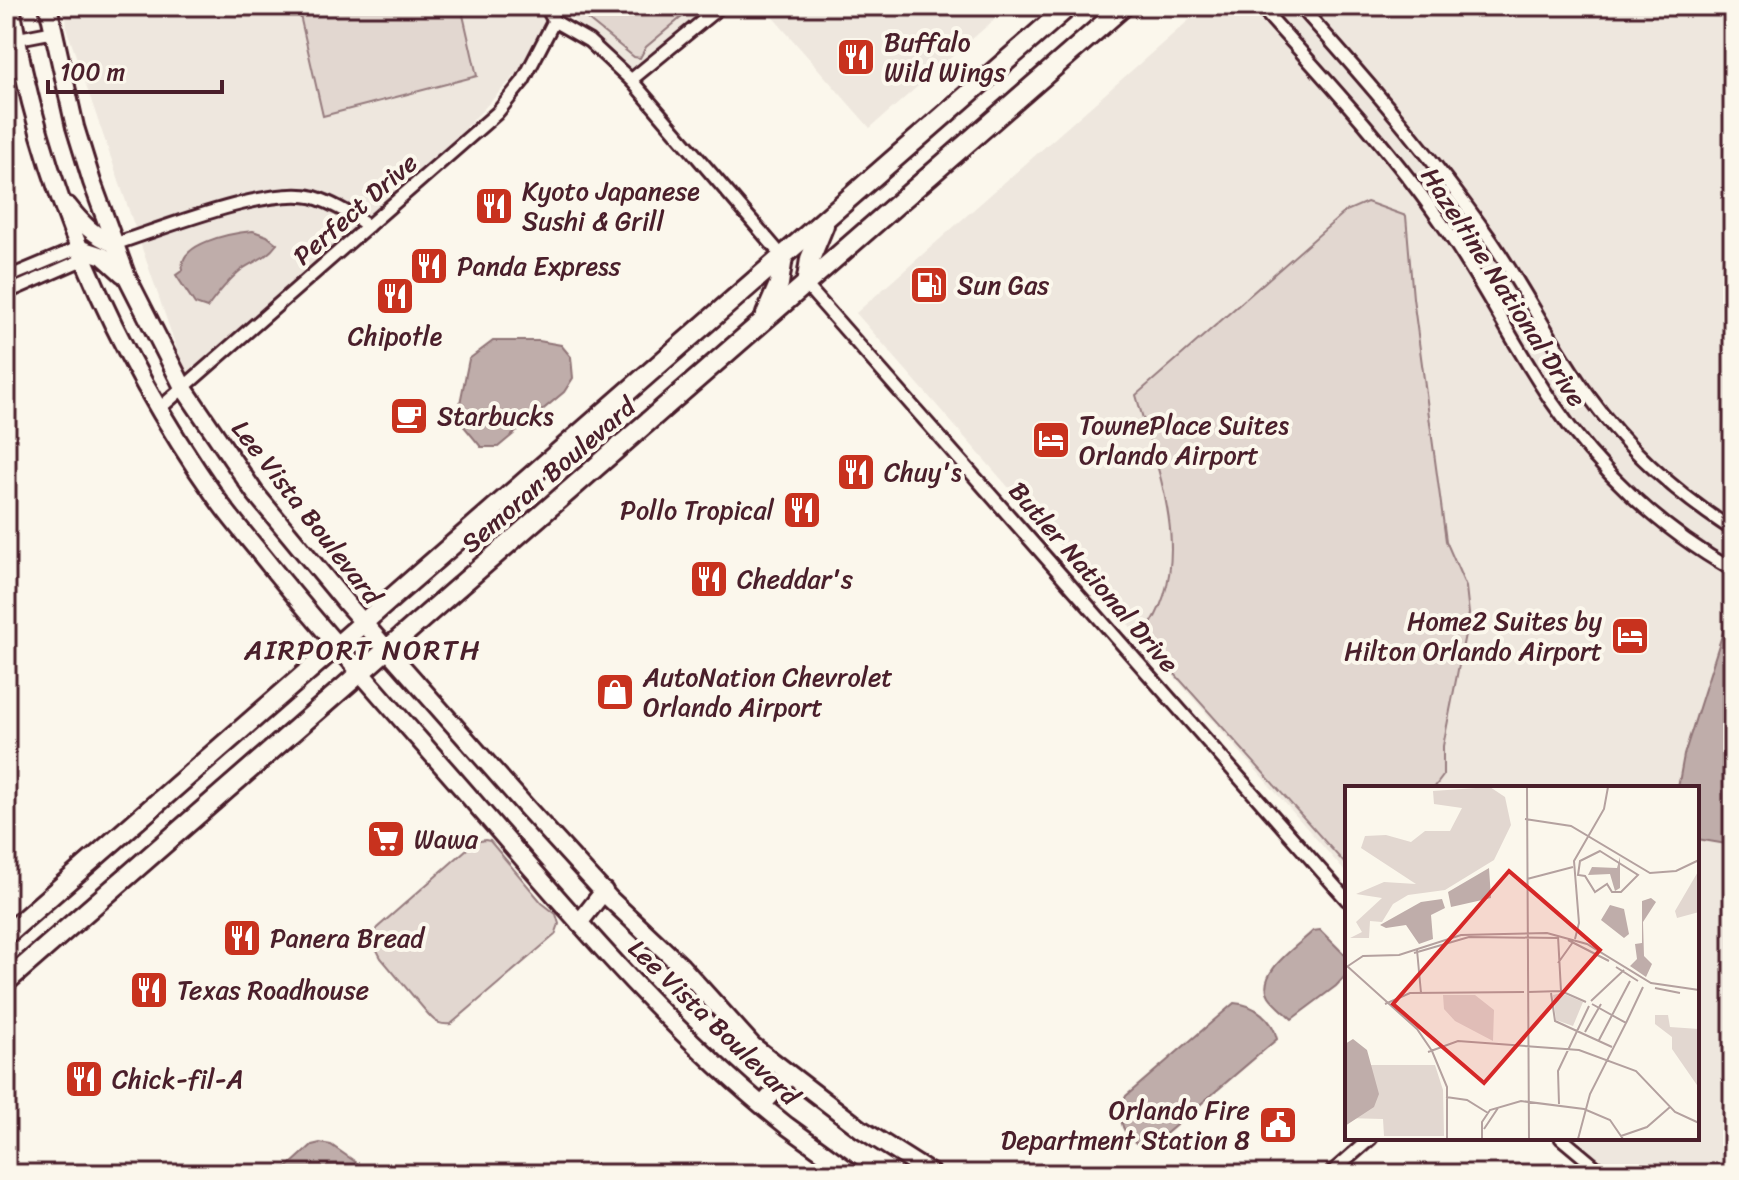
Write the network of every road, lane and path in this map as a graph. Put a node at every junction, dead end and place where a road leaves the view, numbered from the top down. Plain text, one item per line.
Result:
1 (11, 6) edge
2 (48, 6) edge
3 (546, 6) edge
4 (721, 6) edge
5 (1069, 6) edge
6 (1124, 6) edge
7 (1260, 6) edge
8 (1300, 6) edge
9 (554, 21) junction
10 (52, 32) junction
11 (16, 39) junction
12 (631, 80) junction
13 (60, 195) junction
14 (827, 219) junction
15 (368, 226) junction
16 (115, 244) junction
17 (81, 254) junction
18 (783, 257) junction
19 (127, 277) junction
20 (6, 278) edge
21 (806, 285) junction
22 (6, 293) edge
23 (761, 324) junction
24 (183, 387) junction
25 (159, 409) junction
26 (1733, 530) edge
27 (1733, 570) edge
28 (363, 623) junction
29 (337, 646) junction
30 (388, 649) junction
31 (361, 673) junction
32 (604, 891) junction
33 (1345, 898) edge
34 (579, 923) junction
35 (6, 935) edge
36 (6, 982) edge
37 (790, 1075) junction
38 (763, 1104) junction
39 (1369, 1140) edge
40 (1563, 1140) edge
41 (853, 1174) edge
42 (932, 1174) edge
43 (1330, 1174) edge
44 (1604, 1174) edge

1 - 11 street, Lee Vista Boulevard
2 - 10 street, Lee Vista Boulevard
3 - 9 street
4 - 12 street
5 - 14 main road, Semoran Boulevard
6 - 21 main road, Semoran Boulevard
7 - 27 street, Hazeltine National Drive
8 - 26 street, Hazeltine National Drive
9 - 12 street
9 - 15 street, Perfect Drive
10 - 11 street
10 - 16 street, Lee Vista Boulevard
11 - 13 street, Lee Vista Boulevard
12 - 18 street
13 - 16 street
13 - 17 street, Lee Vista Boulevard
14 - 18 main road, Semoran Boulevard
14 - 21 main road
15 - 16 street
15 - 24 street, Perfect Drive
16 - 19 street, Lee Vista Boulevard
17 - 19 street
17 - 20 street
17 - 22 street
17 - 25 street, Lee Vista Boulevard
18 - 23 main road
18 - 28 main road, Semoran Boulevard
19 - 24 street, Lee Vista Boulevard
21 - 23 main road, Semoran Boulevard
21 - 33 street, Butler National Drive
23 - 30 main road, Semoran Boulevard
24 - 25 street, Perfect Drive
24 - 28 street, Lee Vista Boulevard
25 - 29 street, Lee Vista Boulevard
28 - 29 main road, Semoran Boulevard
28 - 30 street, Lee Vista Boulevard
29 - 31 street, Lee Vista Boulevard
29 - 35 main road, Semoran Boulevard
30 - 31 main road, Semoran Boulevard
30 - 32 street, Lee Vista Boulevard
31 - 34 street, Lee Vista Boulevard
31 - 36 main road, Semoran Boulevard
32 - 34 street
32 - 37 street, Lee Vista Boulevard
34 - 38 street, Lee Vista Boulevard
37 - 38 street
37 - 42 street, Lee Vista Boulevard
38 - 41 street, Lee Vista Boulevard
39 - 43 street
40 - 44 street

